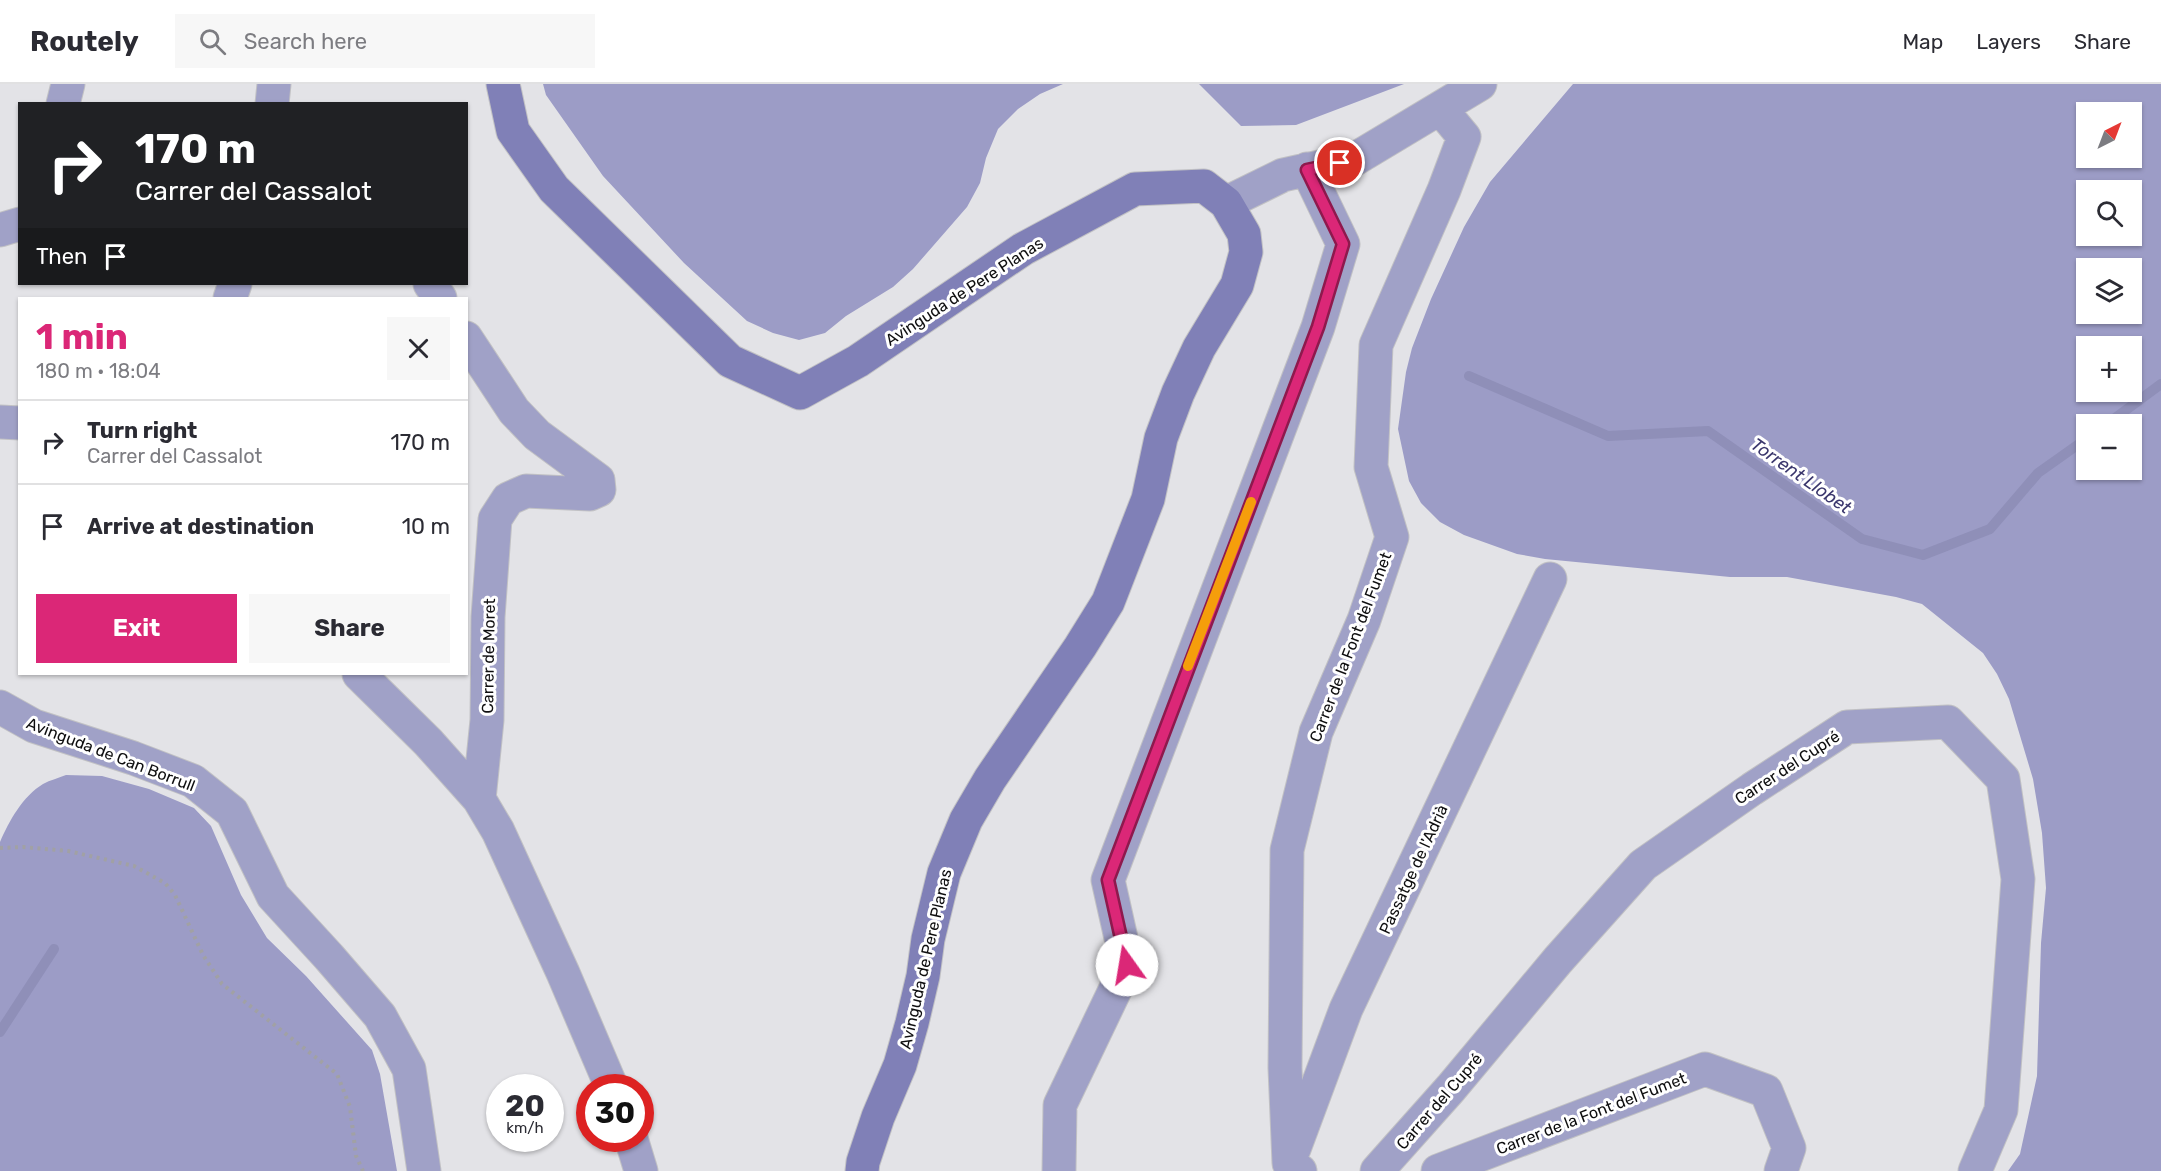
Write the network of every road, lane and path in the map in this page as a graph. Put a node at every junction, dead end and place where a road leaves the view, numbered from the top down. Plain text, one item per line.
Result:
1 (68, 84) edge
2 (274, 84) edge
3 (503, 84) edge
4 (1480, 84) edge
5 (64, 102) edge
6 (273, 102) edge
7 (1440, 108) junction
8 (1307, 170) junction
9 (1226, 202) junction
10 (18, 225) edge
11 (0, 230) edge
12 (468, 341) edge
13 (0, 422) edge
14 (18, 423) edge
15 (1550, 579) dead end
16 (360, 675) edge
17 (0, 707) edge
18 (478, 799) junction
19 (0, 848) edge
20 (606, 1074) edge
21 (635, 1152) edge
22 (1294, 1167) edge
23 (363, 1171) edge
24 (424, 1171) edge
25 (640, 1171) edge
26 (862, 1171) edge
27 (1059, 1171) edge
28 (1377, 1171) edge
29 (1438, 1171) edge
30 (1781, 1171) edge
31 (1975, 1171) edge

1 - 5 street
2 - 6 street
3 - 9 street, Avinguda de Pere Planas
4 - 7 street
7 - 8 street
7 - 22 street, Carrer de la Font del Fumet
8 - 9 street
8 - 27 street
9 - 26 street, Avinguda de Pere Planas
10 - 11 street
12 - 18 street, Carrer de Moret
13 - 14 street
15 - 22 street, Passatge de l'Adrià
16 - 18 street
17 - 24 street, Avinguda de Can Borrull
18 - 20 street
19 - 23 path
21 - 25 street
28 - 31 street, Carrer del Cupré
29 - 30 street, Carrer de la Font del Fumet

